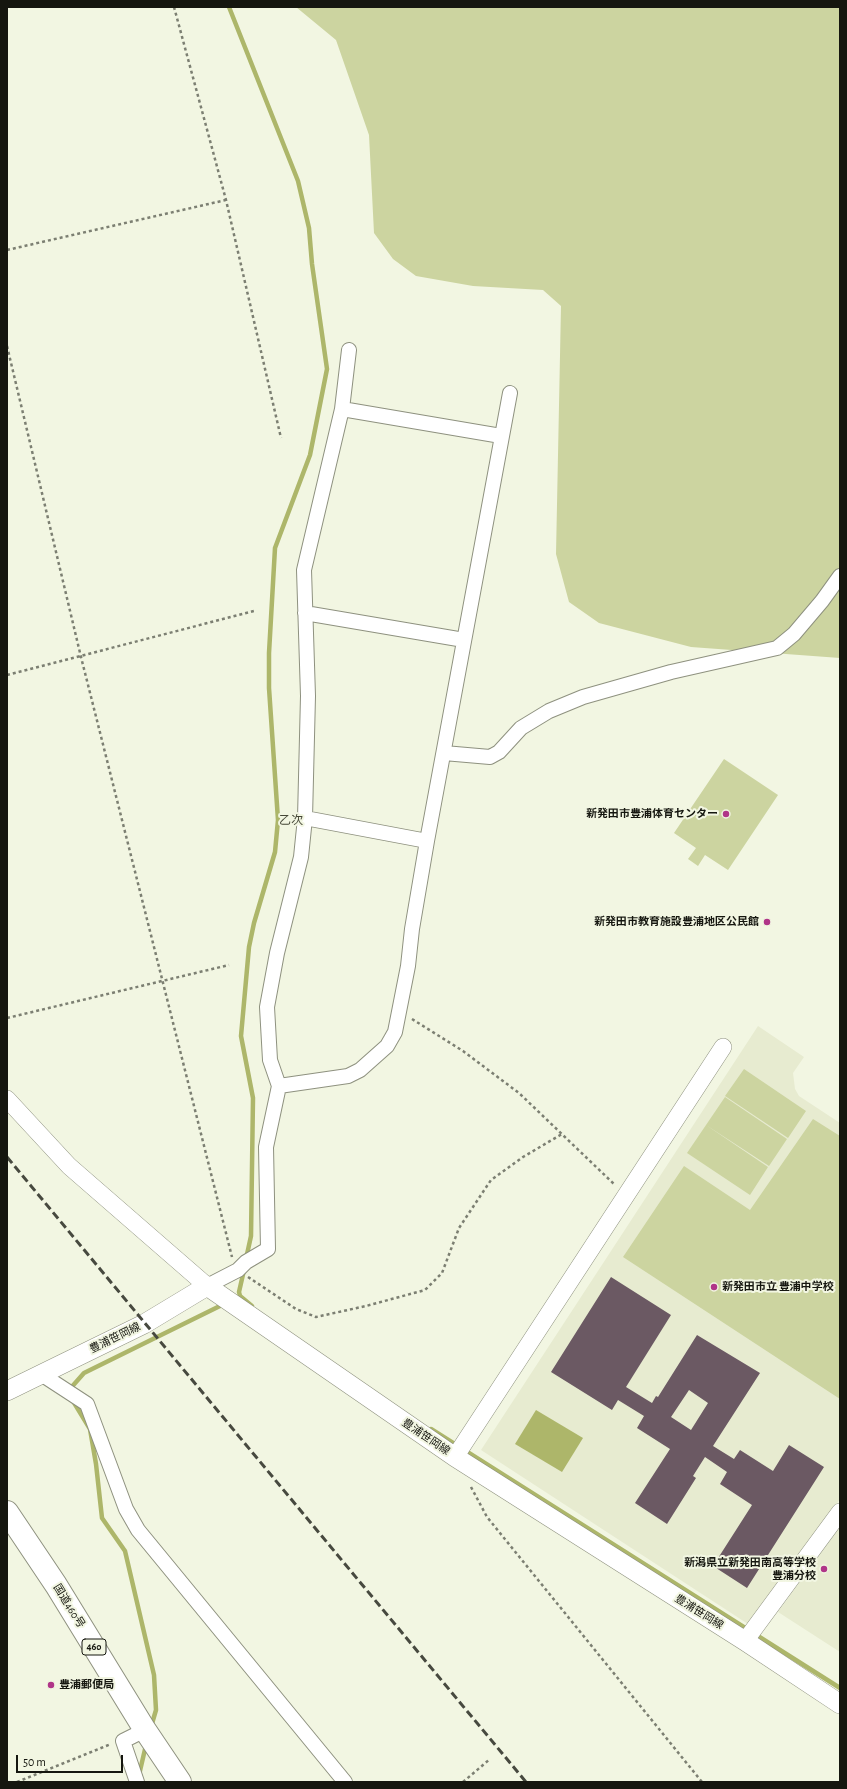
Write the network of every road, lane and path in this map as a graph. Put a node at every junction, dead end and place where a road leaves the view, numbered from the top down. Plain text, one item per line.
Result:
1 (174, 7) edge
2 (226, 200) junction
3 (7, 250) edge
4 (7, 346) edge
5 (349, 350) dead end
6 (510, 392) dead end
7 (342, 409) junction
8 (501, 436) junction
9 (281, 438) dead end
10 (840, 576) edge
11 (254, 611) dead end
12 (305, 614) junction
13 (464, 640) junction
14 (81, 657) junction
15 (7, 676) edge
16 (444, 752) junction
17 (305, 818) junction
18 (427, 841) junction
19 (229, 965) dead end
20 (162, 981) junction
21 (399, 1012) junction
22 (7, 1018) edge
23 (723, 1047) dead end
24 (279, 1086) junction
25 (7, 1099) edge
26 (562, 1134) junction
27 (627, 1196) junction
28 (238, 1270) junction
29 (207, 1286) junction
30 (41, 1374) junction
31 (7, 1391) edge
32 (455, 1457) junction
33 (469, 1484) dead end
34 (7, 1512) edge
35 (840, 1512) edge
36 (745, 1641) junction
37 (840, 1704) edge
38 (145, 1730) junction
39 (123, 1741) junction
40 (490, 1759) dead end
41 (17, 1782) edge
42 (137, 1782) edge
43 (180, 1782) edge
44 (345, 1782) edge
45 (462, 1782) edge
46 (702, 1782) edge

1 - 2 path
2 - 3 path
2 - 9 path
4 - 14 path
5 - 7 street
6 - 8 street
7 - 8 street
7 - 12 street
8 - 13 street
10 - 16 street
11 - 14 path
12 - 13 street
12 - 17 street
13 - 16 street
14 - 15 path
14 - 20 path
16 - 18 street
17 - 18 street
17 - 24 street
18 - 21 street
19 - 20 path
20 - 22 path
20 - 28 path
21 - 24 street
21 - 26 path
23 - 27 street
24 - 28 street
25 - 29 street
26 - 27 path
26 - 28 path
27 - 32 street
28 - 29 street
29 - 30 main road, 豊浦笹岡線
29 - 32 main road, 豊浦笹岡線
30 - 31 main road, 豊浦笹岡線
30 - 44 street
32 - 36 main road, 豊浦笹岡線
33 - 46 path
34 - 38 highway, 国道460号 / 460
35 - 36 street
36 - 37 main road, 豊浦笹岡線
38 - 39 street
38 - 43 highway, 国道460号 / 460
39 - 41 path
39 - 42 street
40 - 45 path

